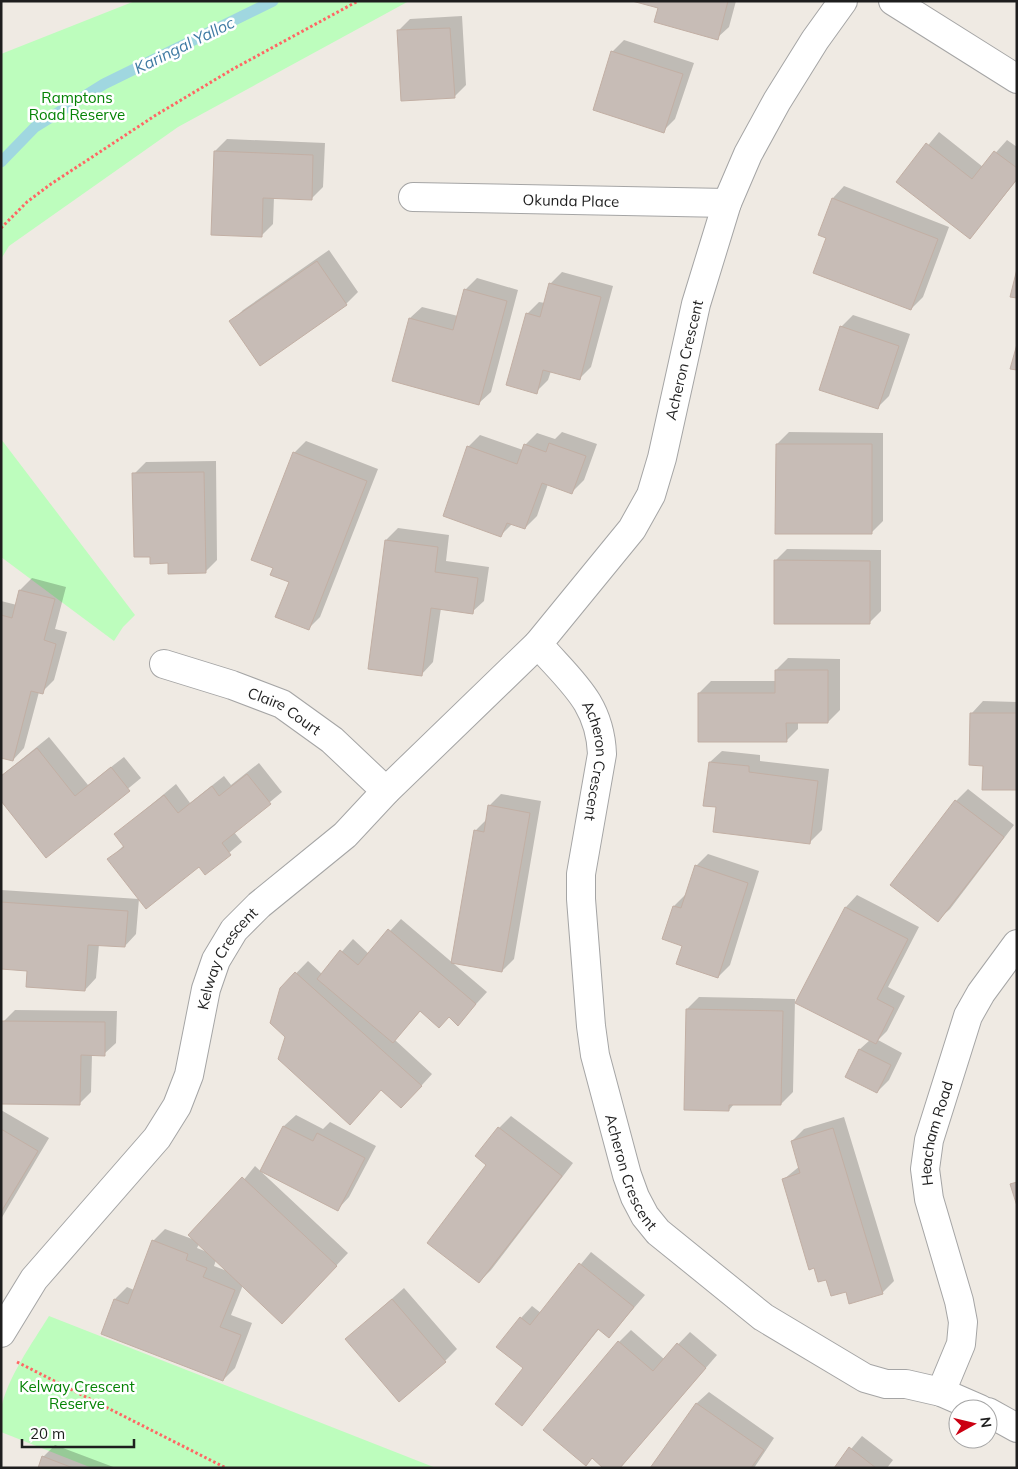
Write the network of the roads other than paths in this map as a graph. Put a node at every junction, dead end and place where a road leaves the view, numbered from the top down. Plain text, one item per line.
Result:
1 (843, 1) edge
2 (893, 1) edge
3 (1017, 79) edge
4 (413, 197) dead end
5 (727, 203) junction
6 (538, 644) junction
7 (164, 664) dead end
8 (386, 791) junction
9 (1017, 944) edge
10 (5, 1346) edge
11 (941, 1392) junction
12 (957, 1399) edge
13 (998, 1418) edge
14 (1017, 1428) edge

1 - 5 street, Acheron Crescent
2 - 3 street
4 - 5 street, Okunda Place
5 - 6 street, Acheron Crescent
6 - 8 street, Kelway Crescent
6 - 11 street, Acheron Crescent
7 - 8 street, Claire Court
8 - 10 street, Kelway Crescent
9 - 11 street, Heacham Road
11 - 12 street, Acheron Crescent
13 - 14 street

